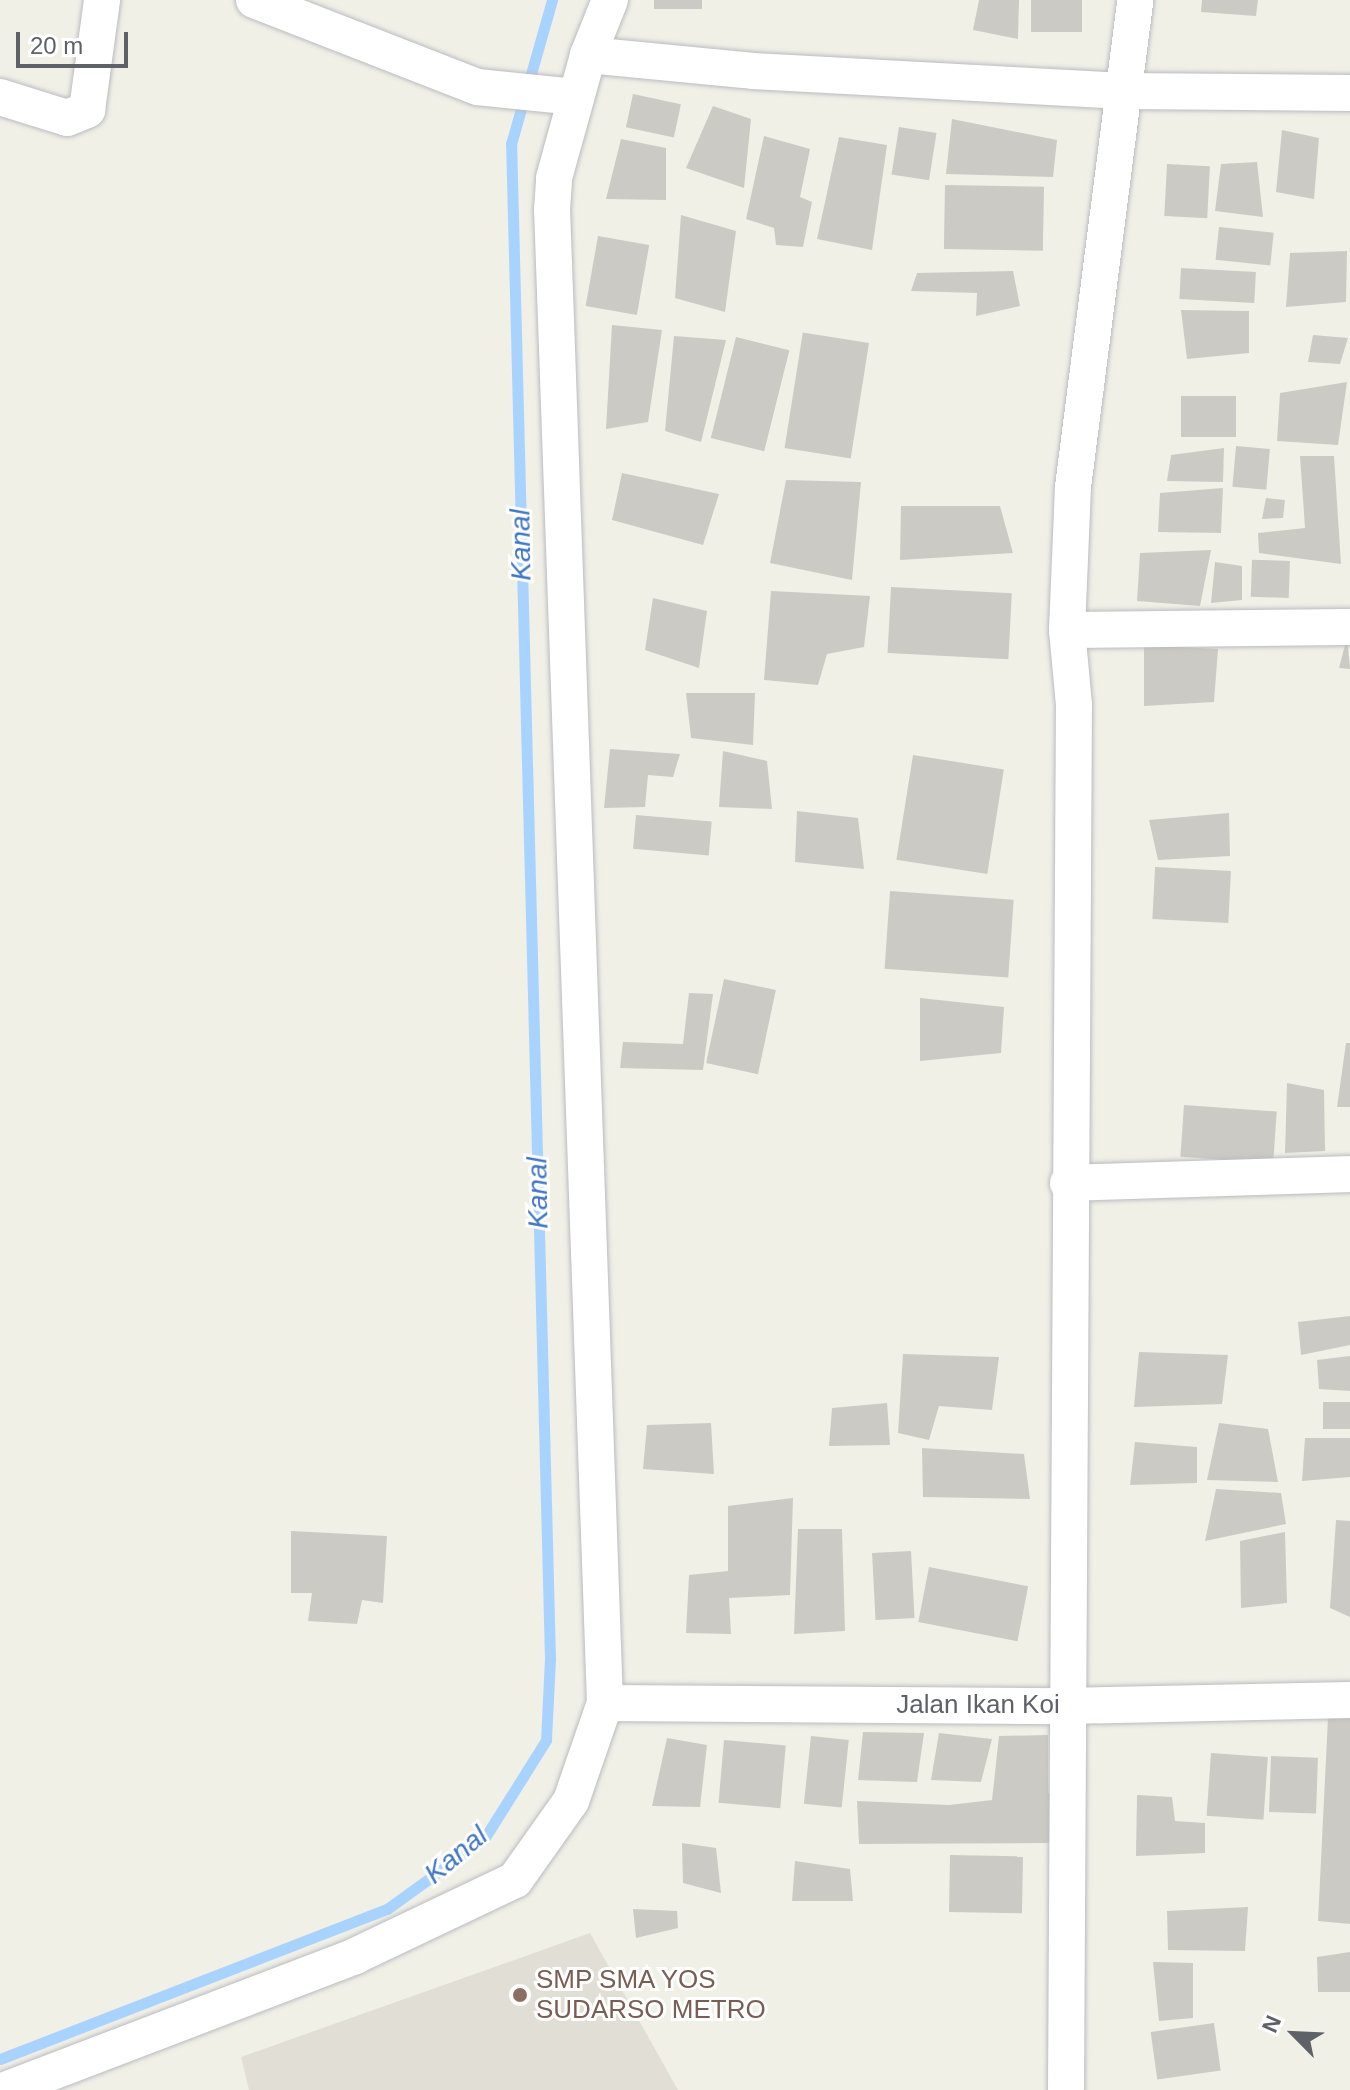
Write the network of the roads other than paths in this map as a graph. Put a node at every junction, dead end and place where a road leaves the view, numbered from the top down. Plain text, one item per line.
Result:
1 (102, 0) edge
2 (254, 0) edge
3 (610, 0) edge
4 (1135, 0) edge
5 (588, 55) junction
6 (1123, 91) junction
7 (1350, 93) edge
8 (567, 96) junction
9 (0, 97) edge
10 (1350, 627) edge
11 (1067, 630) junction
12 (1350, 1174) edge
13 (1068, 1183) junction
14 (1350, 1700) edge
15 (605, 1703) junction
16 (1066, 1706) junction
17 (5, 2090) edge
18 (1066, 2090) edge

1 - 9 street
2 - 8 street
3 - 5 street
4 - 6 street
5 - 6 street
5 - 8 street
6 - 7 street
6 - 11 street
8 - 15 street
10 - 11 street
11 - 13 street
12 - 13 street
13 - 16 street
14 - 16 street, Jalan Ikan Koi
15 - 16 street, Jalan Ikan Koi
15 - 17 street
16 - 18 street

